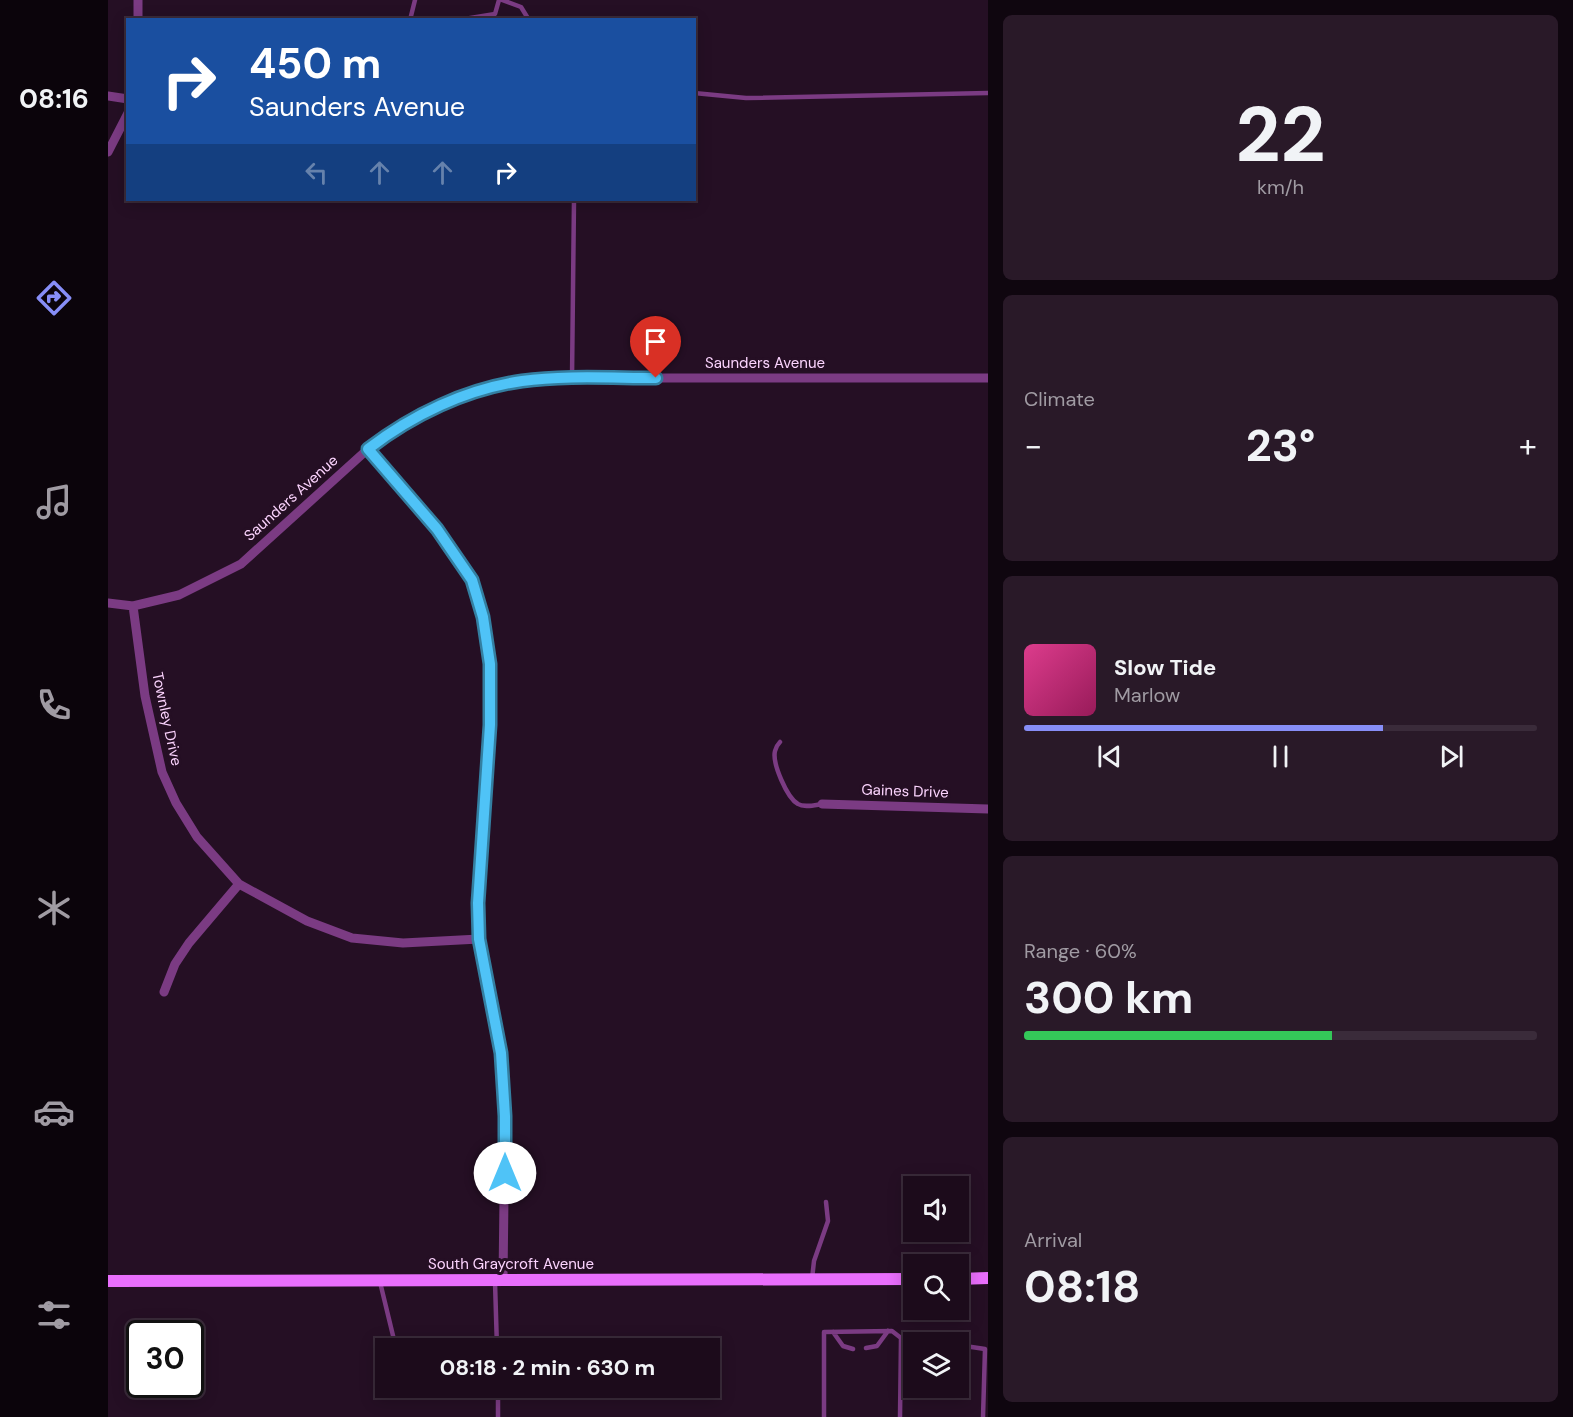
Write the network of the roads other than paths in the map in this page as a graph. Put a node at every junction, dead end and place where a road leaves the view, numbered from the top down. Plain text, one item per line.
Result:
1 (138, 0) edge
2 (416, 0) edge
3 (500, 0) edge
4 (138, 18) edge
5 (411, 18) edge
6 (470, 18) edge
7 (528, 18) edge
8 (696, 93) edge
9 (988, 93) edge
10 (108, 96) edge
11 (126, 99) edge
12 (126, 117) edge
13 (108, 152) edge
14 (574, 201) edge
15 (988, 378) edge
16 (572, 379) junction
17 (368, 449) junction
18 (108, 603) edge
19 (133, 606) junction
20 (780, 742) dead end
21 (822, 804) joint
22 (988, 809) edge
23 (240, 884) junction
24 (479, 939) junction
25 (164, 992) dead end
26 (826, 1202) dead end
27 (969, 1278) edge
28 (988, 1278) edge
29 (499, 1279) junction
30 (812, 1279) junction
31 (903, 1279) edge
32 (380, 1280) junction
33 (108, 1281) edge
34 (888, 1331) junction
35 (833, 1332) junction
36 (394, 1338) edge
37 (497, 1338) edge
38 (901, 1338) joint
39 (969, 1346) edge
40 (853, 1348) dead end
41 (866, 1348) dead end
42 (498, 1398) edge
43 (498, 1417) edge
44 (824, 1417) edge
45 (900, 1417) edge
46 (983, 1417) edge

1 - 4 street
2 - 5 lane
3 - 6 lane
3 - 7 lane
8 - 9 lane
10 - 11 street
12 - 13 street
14 - 16 lane
15 - 16 street, Saunders Avenue
16 - 17 street, Saunders Avenue
17 - 19 street, Saunders Avenue
17 - 24 street
18 - 19 street, Saunders Avenue
19 - 23 street, Townley Drive
20 - 21 lane
21 - 22 street, Gaines Drive
23 - 24 street, Townley Drive
23 - 25 street
24 - 29 street
26 - 30 lane
27 - 28 main road
29 - 30 main road, South Graycroft Avenue
29 - 32 main road, South Graycroft Avenue
29 - 37 lane
30 - 31 main road, South Graycroft Avenue
32 - 33 main road, South Graycroft Avenue
32 - 36 lane
34 - 35 lane
34 - 38 lane
34 - 41 lane
35 - 40 lane
35 - 44 lane
38 - 45 lane
39 - 46 lane
42 - 43 lane

